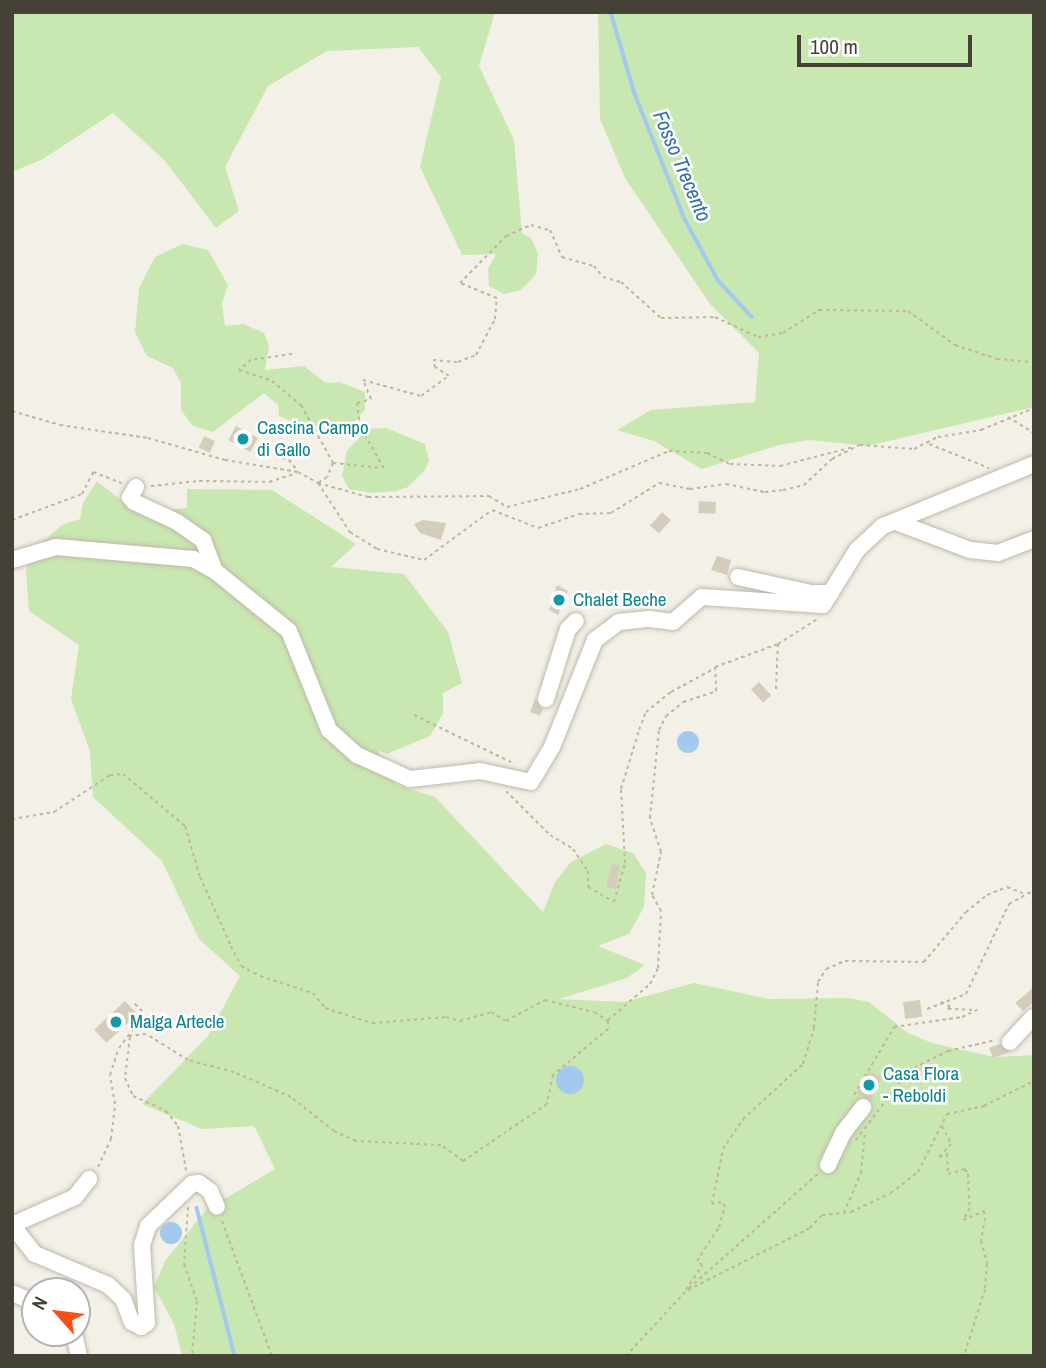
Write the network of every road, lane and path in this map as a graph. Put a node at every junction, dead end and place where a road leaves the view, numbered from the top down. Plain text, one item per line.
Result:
1 (292, 354) dead end
2 (1034, 362) edge
3 (1034, 408) edge
4 (12, 411) edge
5 (1007, 417) junction
6 (1034, 433) edge
7 (928, 444) junction
8 (860, 445) junction
9 (275, 456) dead end
10 (333, 463) junction
11 (1034, 464) edge
12 (992, 469) dead end
13 (298, 472) junction
14 (318, 483) junction
15 (136, 487) junction
16 (12, 520) edge
17 (896, 522) junction
18 (1034, 539) edge
19 (12, 560) edge
20 (215, 571) junction
21 (738, 576) dead end
22 (828, 597) junction
23 (576, 621) dead end
24 (778, 644) junction
25 (715, 667) junction
26 (776, 689) dead end
27 (546, 699) dead end
28 (414, 715) dead end
29 (496, 778) junction
30 (12, 819) edge
31 (1034, 890) edge
32 (1023, 893) junction
33 (133, 1002) dead end
34 (940, 1002) junction
35 (927, 1009) dead end
36 (1033, 1017) edge
37 (608, 1021) junction
38 (129, 1036) junction
39 (1007, 1040) joint
40 (1034, 1081) edge
41 (859, 1100) joint
42 (941, 1125) junction
43 (865, 1131) junction
44 (854, 1142) dead end
45 (828, 1165) joint
46 (89, 1179) joint
47 (184, 1190) junction
48 (217, 1207) joint
49 (844, 1214) junction
50 (12, 1225) edge
51 (686, 1290) junction
52 (192, 1356) edge
53 (272, 1356) edge
54 (626, 1356) edge
55 (964, 1356) edge

1 - 10 path
2 - 10 path
3 - 5 path
4 - 13 path
5 - 6 path
5 - 7 path
7 - 8 path
7 - 12 path
8 - 14 path
8 - 14 path
9 - 13 path
10 - 14 path
11 - 17 street
13 - 14 path
13 - 15 path
15 - 16 path
15 - 20 street
17 - 18 street
17 - 22 street
19 - 20 street
20 - 29 street
21 - 22 street
22 - 24 path
22 - 29 street
23 - 27 street
24 - 25 path
24 - 26 path
25 - 29 path
25 - 37 path
28 - 29 path
30 - 37 path
31 - 32 path
32 - 34 path
32 - 51 path
33 - 38 path
34 - 35 path
34 - 41 path
36 - 39 street
37 - 38 path
38 - 46 path
38 - 47 path
39 - 43 path
40 - 42 path
41 - 45 street
42 - 49 path
42 - 55 path
43 - 44 path
43 - 49 path
45 - 51 path
46 - 50 street
47 - 48 street
47 - 50 street
47 - 52 path
48 - 53 path
49 - 51 path
51 - 54 path

